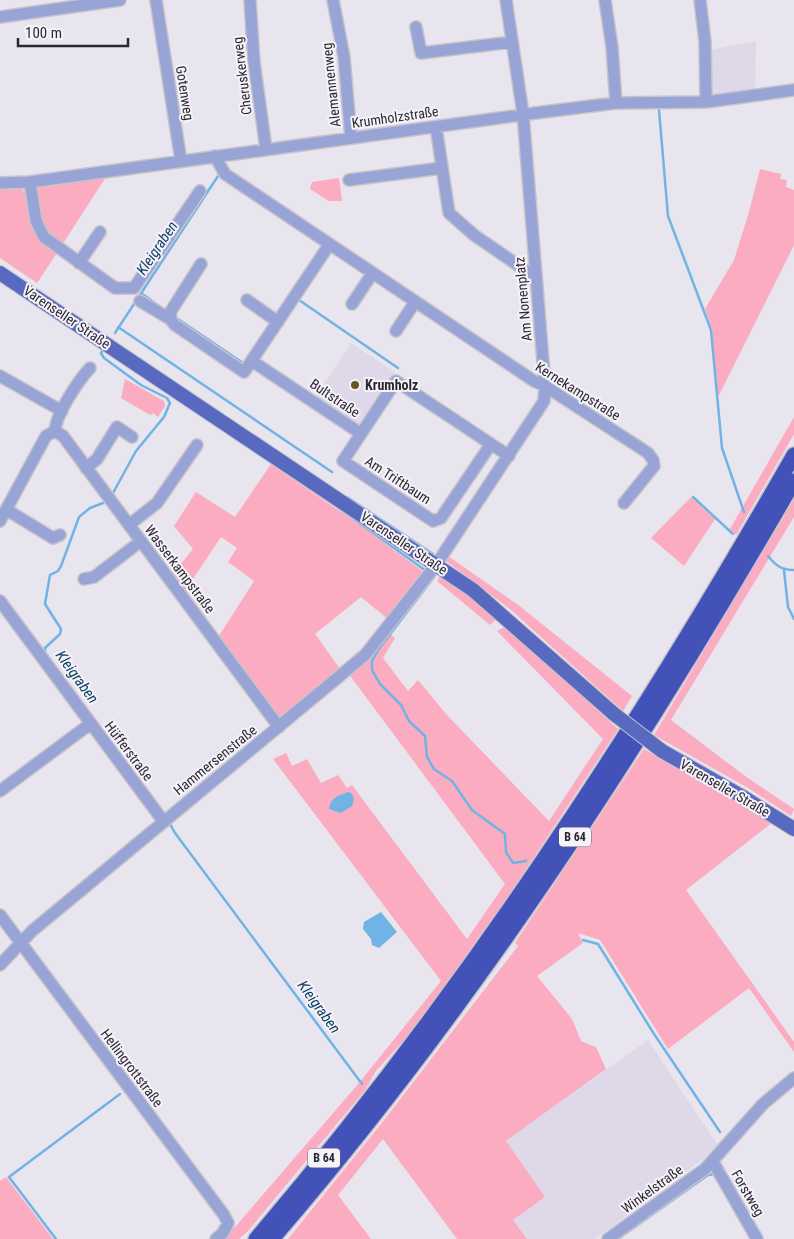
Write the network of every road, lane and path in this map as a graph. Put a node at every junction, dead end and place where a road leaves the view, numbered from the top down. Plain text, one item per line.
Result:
1 (120, 0) edge
2 (156, 0) edge
3 (250, 0) edge
4 (333, 0) edge
5 (506, 0) edge
6 (605, 0) edge
7 (700, 0) edge
8 (90, 2) edge
9 (0, 17) edge
10 (416, 27) dead end
11 (512, 42) junction
12 (794, 90) edge
13 (706, 102) junction
14 (616, 103) junction
15 (523, 114) junction
16 (436, 127) junction
17 (351, 138) junction
18 (266, 149) junction
19 (215, 156) junction
20 (181, 161) junction
21 (442, 168) junction
22 (350, 180) dead end
23 (30, 182) junction
24 (0, 183) edge
25 (200, 191) dead end
26 (100, 232) dead end
27 (329, 245) junction
28 (79, 263) junction
29 (201, 264) dead end
30 (0, 272) edge
31 (535, 273) junction
32 (372, 274) junction
33 (247, 300) dead end
34 (140, 301) dead end
35 (415, 302) junction
36 (352, 304) dead end
37 (170, 319) junction
38 (278, 322) junction
39 (396, 331) dead end
40 (252, 361) junction
41 (90, 368) dead end
42 (0, 376) edge
43 (545, 386) junction
44 (62, 412) junction
45 (55, 431) junction
46 (360, 433) junction
47 (132, 437) dead end
48 (491, 444) junction
49 (197, 445) dead end
50 (794, 455) edge
51 (509, 456) junction
52 (86, 468) junction
53 (794, 481) edge
54 (624, 503) dead end
55 (7, 510) junction
56 (0, 521) edge
57 (128, 525) junction
58 (60, 535) dead end
59 (141, 541) junction
60 (436, 565) junction
61 (84, 579) dead end
62 (0, 601) edge
63 (90, 724) junction
64 (279, 727) junction
65 (0, 791) edge
66 (164, 822) junction
67 (794, 829) edge
68 (0, 915) edge
69 (20, 942) junction
70 (0, 965) edge
71 (794, 1078) edge
72 (713, 1162) junction
73 (216, 1239) edge
74 (256, 1239) edge
75 (272, 1239) edge
76 (608, 1239) edge
77 (757, 1239) edge

1 - 8 street
2 - 20 street, Gotenweg
3 - 18 street, Cheruskerweg
4 - 17 street, Alemannenweg
5 - 11 street, Am Nonenplatz
6 - 14 street
7 - 13 street
8 - 9 street
10 - 11 street
11 - 15 street, Am Nonenplatz
12 - 13 street, Krumholzstraße
13 - 14 street, Krumholzstraße
14 - 15 street, Krumholzstraße
15 - 16 street, Krumholzstraße
15 - 31 street, Am Nonenplatz
16 - 17 street, Krumholzstraße
16 - 21 street
17 - 18 street, Krumholzstraße
18 - 19 street, Krumholzstraße
19 - 20 street, Krumholzstraße
19 - 27 street, Kernekampstraße
20 - 23 street, Krumholzstraße
21 - 22 street
21 - 31 street
23 - 24 street, Krumholzstraße
23 - 28 street
25 - 28 street
26 - 28 street
27 - 32 street, Kernekampstraße
27 - 38 street
29 - 37 street
30 - 60 main road, Varenseller Straße
31 - 43 street, Am Nonenplatz
32 - 35 street, Kernekampstraße
32 - 36 street
33 - 38 street
34 - 37 street
35 - 39 street
35 - 43 street, Kernekampstraße
37 - 40 street
38 - 40 street
40 - 46 street, Bultstraße
41 - 44 street
42 - 44 street
43 - 51 street, Am Nonenplatz
43 - 54 street, Kernekampstraße
44 - 45 street
45 - 52 street, Wasserkampstraße
45 - 55 street
46 - 48 street, Bultstraße
46 - 48 street, Am Triftbaum
47 - 52 street
48 - 51 street, Bultstraße
49 - 57 street
50 - 74 highway, B 64
51 - 60 street, Am Nonenplatz
52 - 57 street, Wasserkampstraße
53 - 75 highway, B 64
55 - 56 street
55 - 58 street
57 - 59 street, Wasserkampstraße
59 - 61 street
59 - 64 street, Wasserkampstraße
60 - 64 street, Hammersenstraße
60 - 67 main road, Varenseller Straße, bridge
62 - 63 street, Hüfferstraße
63 - 65 street
63 - 66 street, Hüfferstraße
64 - 66 street, Hammersenstraße
66 - 69 street, Hammersenstraße
68 - 69 street, Hellingrottstraße
69 - 70 street, Hammersenstraße
69 - 73 street, Hellingrottstraße
71 - 72 street, Winkelstraße
72 - 76 street, Winkelstraße
72 - 77 street, Forstweg

